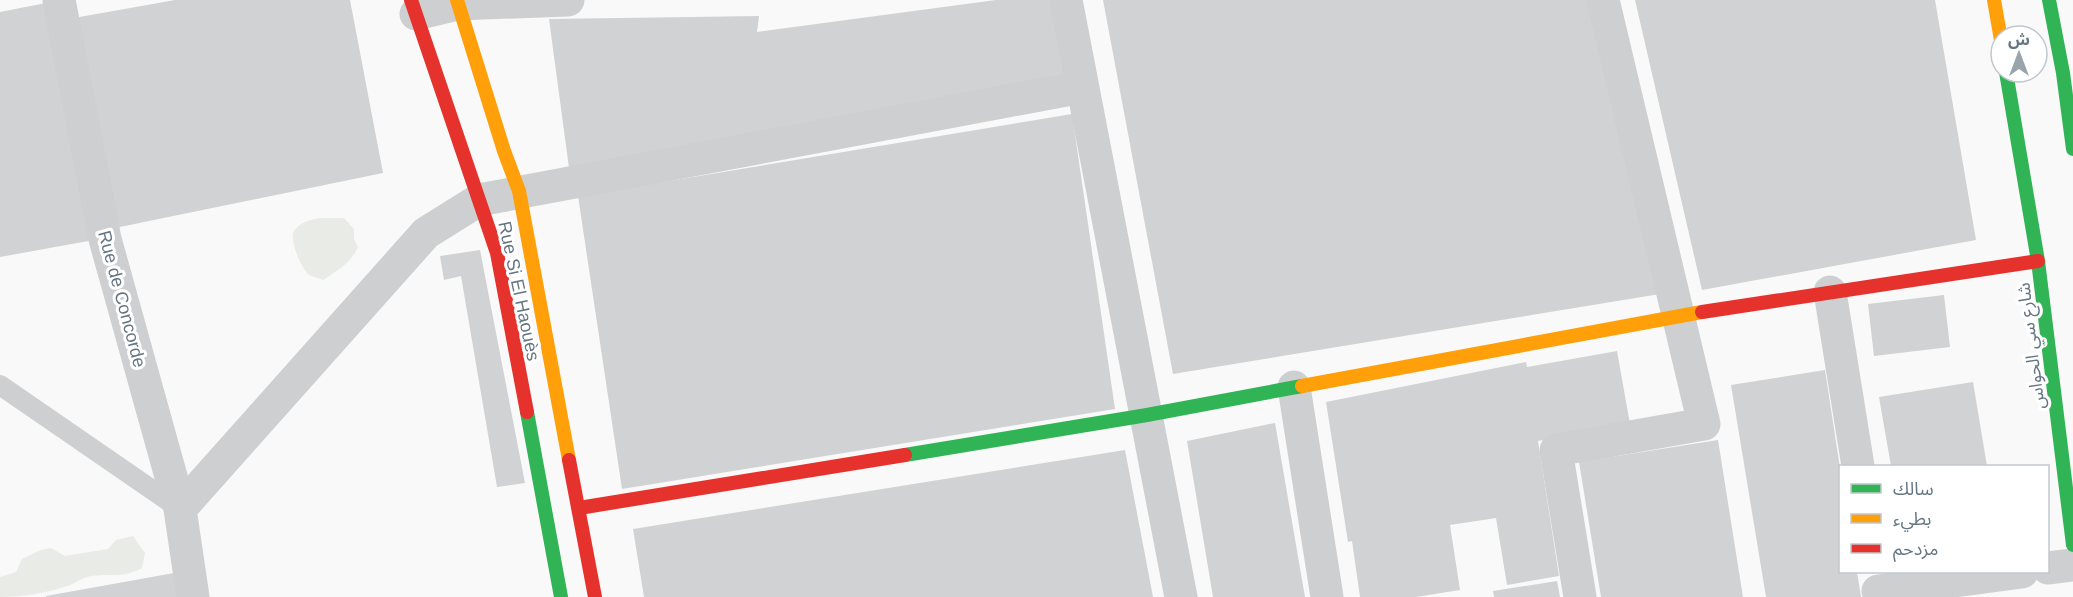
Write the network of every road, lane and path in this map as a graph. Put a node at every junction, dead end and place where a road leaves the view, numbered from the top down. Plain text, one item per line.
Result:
1 (59, 0) edge
2 (568, 0) edge
3 (1066, 0) edge
4 (1603, 0) edge
5 (1994, 0) edge
6 (2049, 0) edge
7 (457, 2) edge
8 (413, 7) edge
9 (1998, 24) edge
10 (2008, 84) edge
11 (1082, 87) junction
12 (2072, 133) edge
13 (519, 191) junction
14 (479, 200) junction
15 (2038, 261) junction
16 (1830, 292) junction
17 (1679, 315) junction
18 (0, 385) edge
19 (1294, 387) junction
20 (1147, 416) junction
21 (1858, 465) edge
22 (579, 508) junction
23 (180, 509) junction
24 (2073, 545) edge
25 (2073, 565) edge
26 (2049, 568) edge
27 (2012, 573) edge
28 (1878, 586) edge
29 (192, 597) edge
30 (561, 597) edge
31 (595, 597) edge
32 (1181, 597) edge
33 (1327, 597) edge
34 (1580, 597) edge

1 - 23 street, Rue de Concorde
2 - 7 street
3 - 11 street
4 - 17 street
5 - 9 street
6 - 12 street
7 - 8 street
7 - 13 street, Rue Si El Haouès
8 - 14 street, Rue Si El Haouès
10 - 15 street, شارع سي الحواس
11 - 13 street
11 - 20 street
13 - 14 street
13 - 22 street, Rue Si El Haouès
14 - 23 street
14 - 30 street, Rue Si El Haouès
15 - 16 street
15 - 24 street, شارع سي الحواس
16 - 17 street
16 - 21 street
17 - 19 street
17 - 34 street
18 - 23 lane
19 - 20 street
19 - 33 street
20 - 22 street
20 - 32 street
22 - 31 street, Rue Si El Haouès
23 - 29 street, Rue de Concorde
25 - 26 street
27 - 28 street

